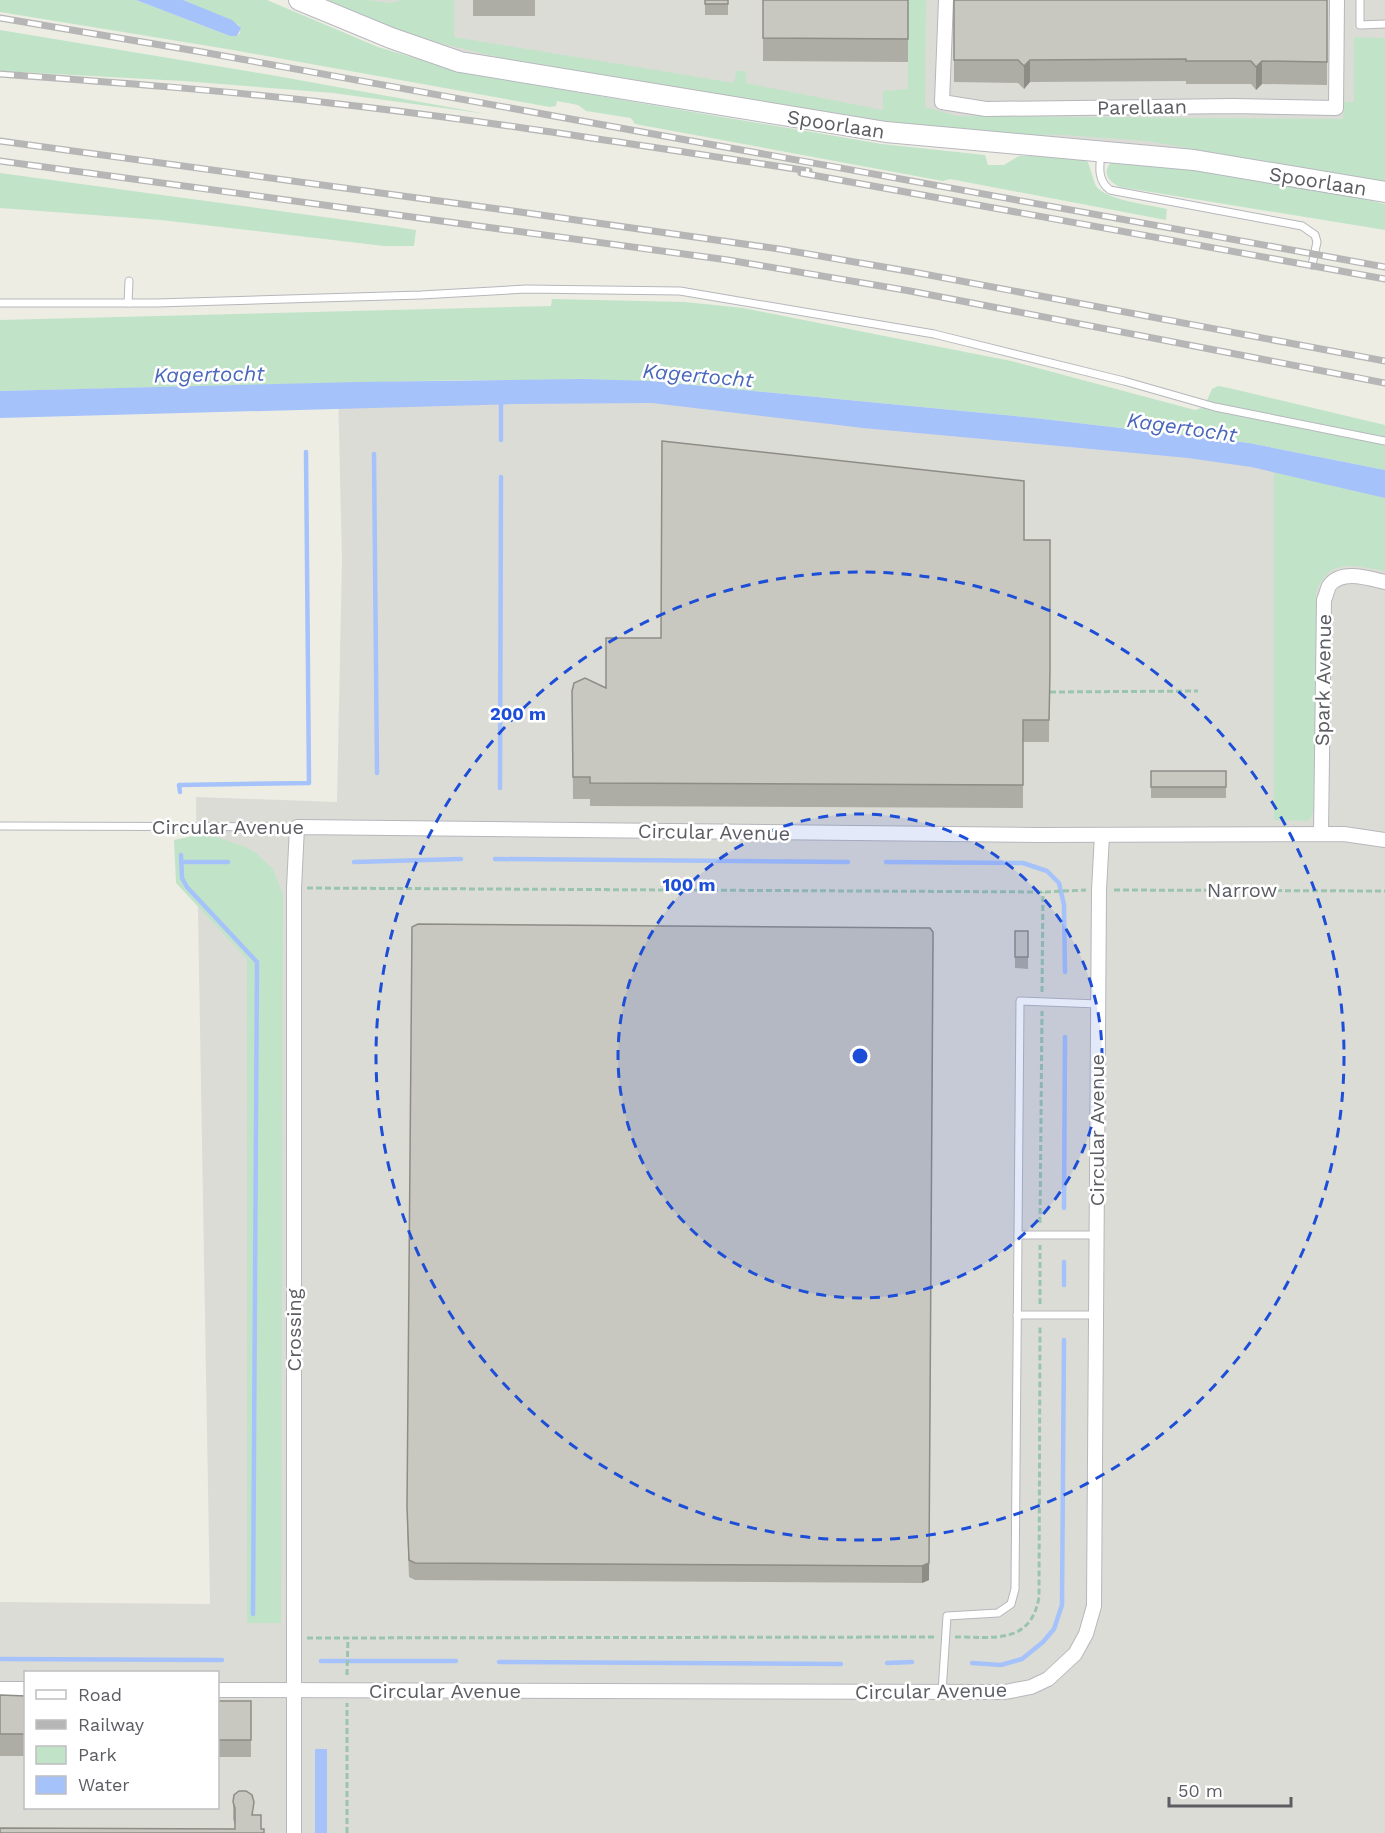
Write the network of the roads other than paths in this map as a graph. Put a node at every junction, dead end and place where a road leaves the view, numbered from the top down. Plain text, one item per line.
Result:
1 (299, 0) edge
2 (946, 0) edge
3 (1337, 0) edge
4 (1360, 0) edge
5 (1385, 24) edge
6 (1101, 152) junction
7 (1385, 192) edge
8 (1312, 266) dead end
9 (129, 281) dead end
10 (0, 303) edge
11 (128, 303) junction
12 (1385, 441) edge
13 (1385, 582) edge
14 (0, 826) edge
15 (297, 827) junction
16 (1321, 834) junction
17 (1102, 835) junction
18 (1385, 840) edge
19 (1098, 1004) junction
20 (1018, 1234) junction
21 (1097, 1235) junction
22 (1017, 1315) junction
23 (1096, 1315) junction
24 (0, 1689) edge
25 (24, 1689) edge
26 (219, 1690) edge
27 (294, 1690) junction
28 (942, 1692) junction
29 (294, 1833) edge

1 - 6 main road, Spoorlaan
2 - 3 street, Parellaan
4 - 5 lane
6 - 7 main road, Spoorlaan
6 - 8 lane
9 - 11 lane
10 - 11 lane
11 - 12 lane
13 - 16 street, Spark Avenue
14 - 15 lane, Circular Avenue
15 - 17 street, Circular Avenue
15 - 27 street, Crossing
16 - 17 street
16 - 18 street
17 - 19 street, Circular Avenue
19 - 20 lane
19 - 21 street, Circular Avenue
20 - 21 lane
20 - 22 lane
21 - 23 street, Circular Avenue
22 - 23 lane
22 - 28 lane
23 - 28 street, Circular Avenue
24 - 25 street
26 - 27 street, Circular Avenue
27 - 28 street, Circular Avenue
27 - 29 street, Crossing

